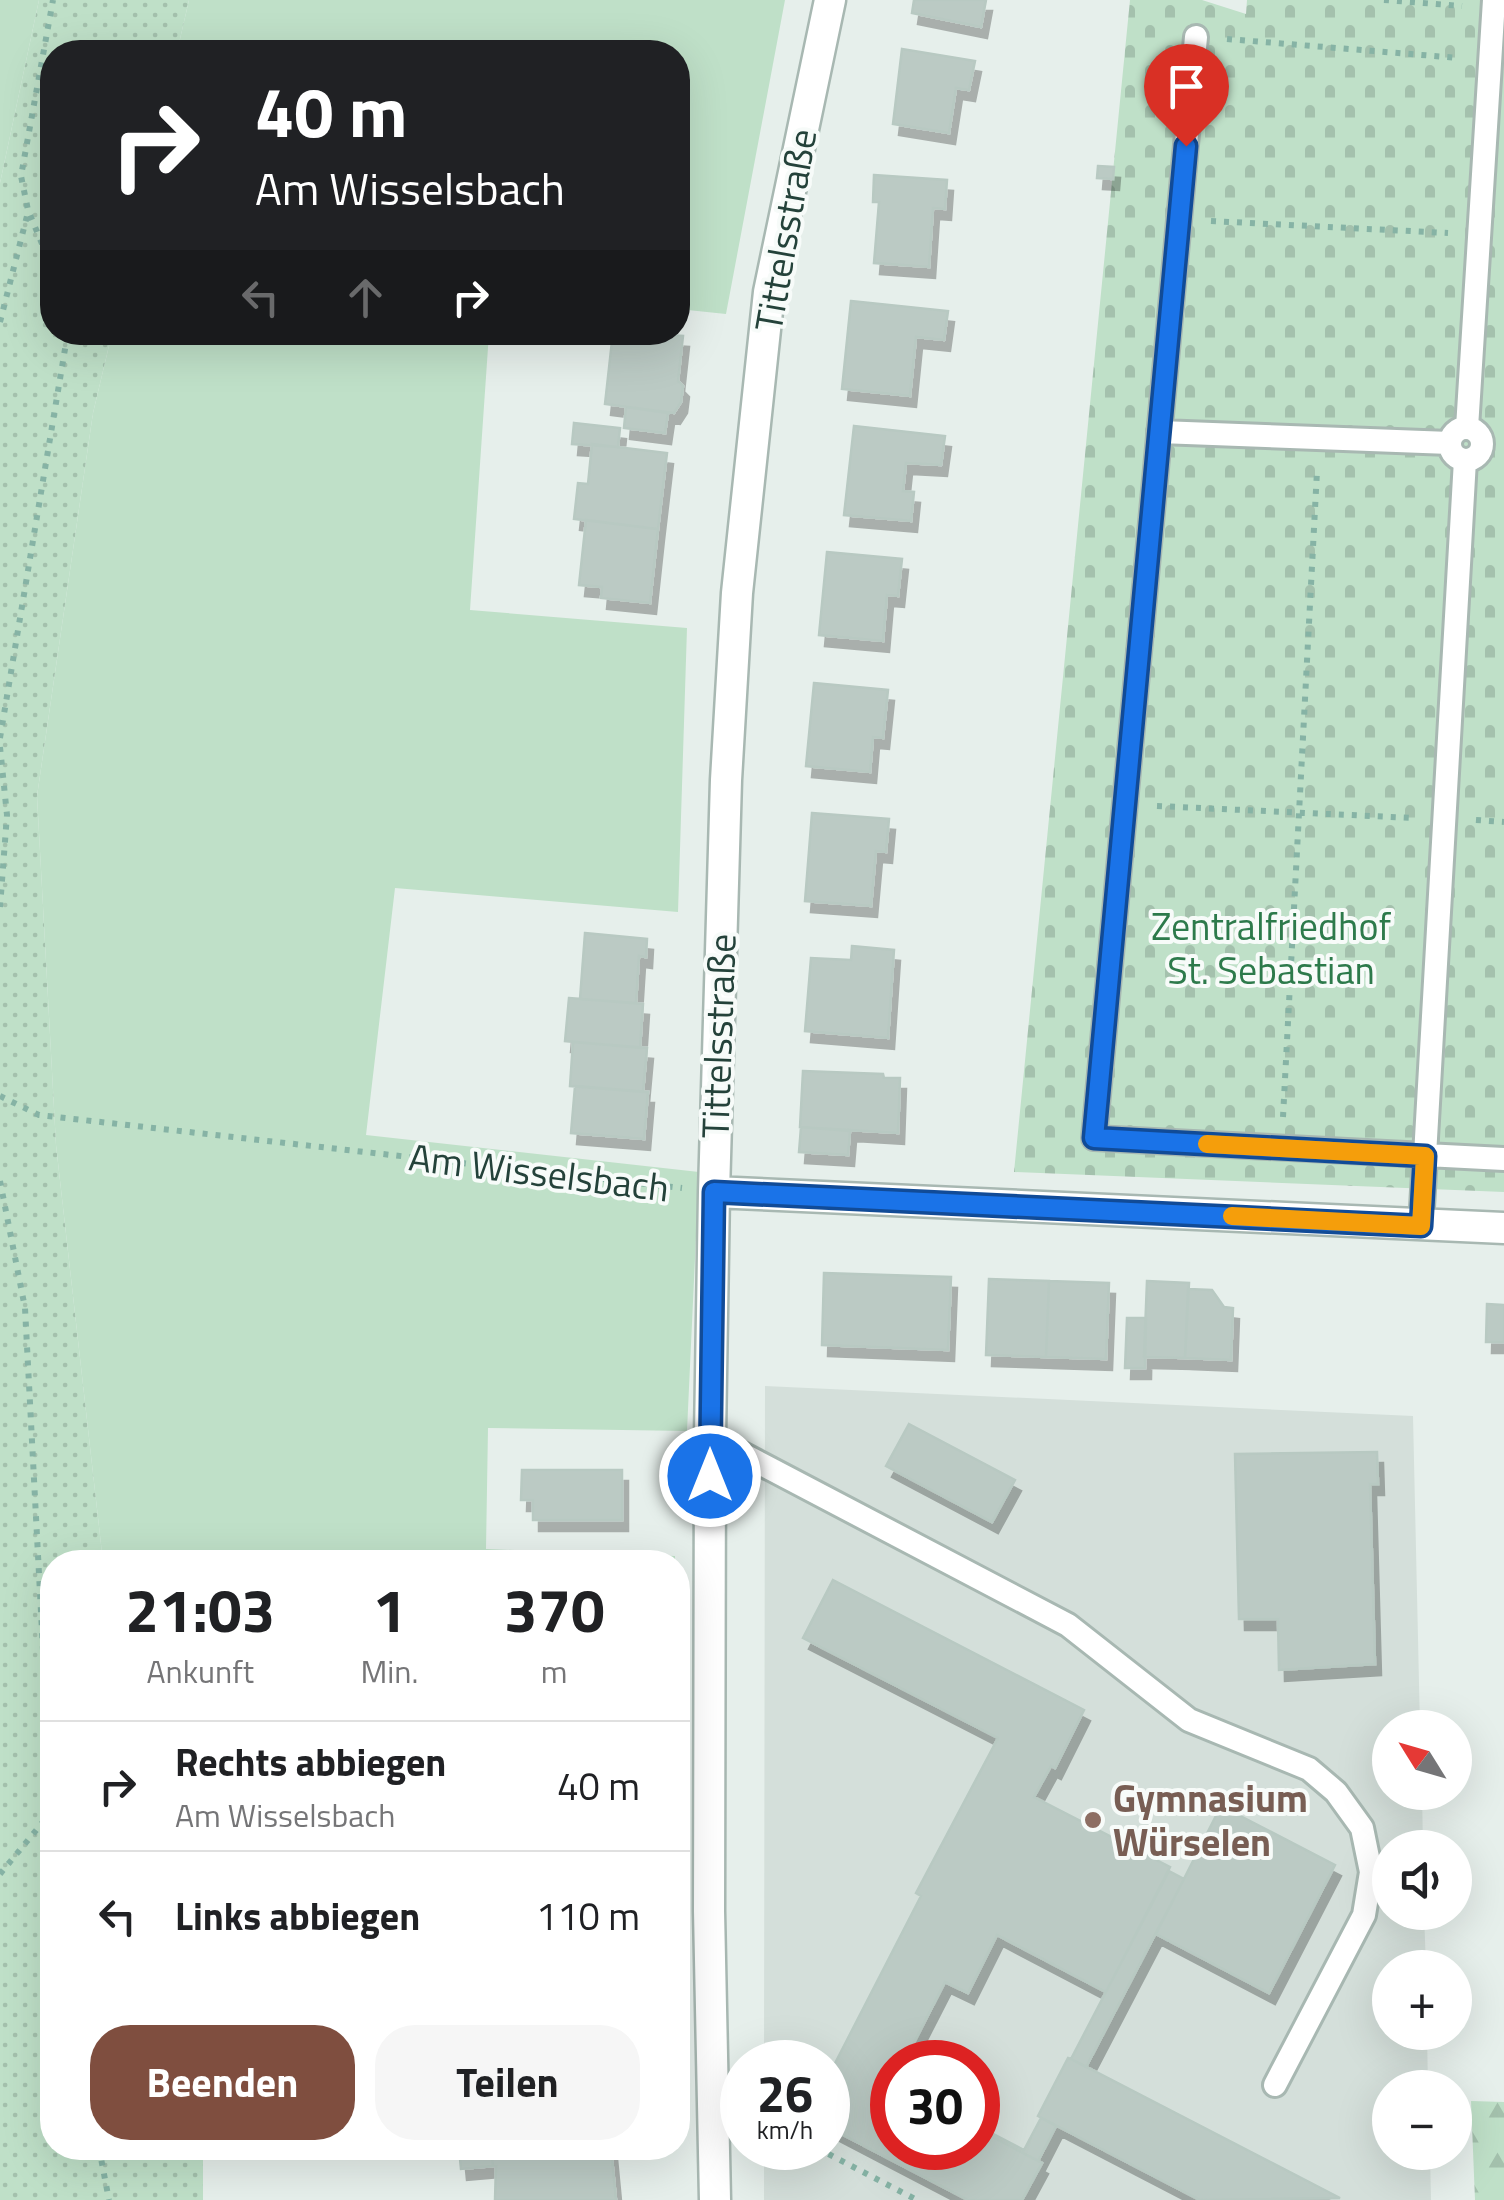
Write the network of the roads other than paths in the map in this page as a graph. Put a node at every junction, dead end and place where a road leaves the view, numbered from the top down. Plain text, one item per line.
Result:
1 (830, 0) edge
2 (1494, 4) edge
3 (1196, 37) road end
4 (1160, 432) junction
5 (1474, 445) edge
6 (1425, 1156) junction
7 (1504, 1160) edge
8 (714, 1192) junction
9 (1421, 1226) junction
10 (1504, 1228) edge
11 (710, 1437) junction
12 (1275, 2086) dead end
13 (715, 2200) edge

1 - 8 street, Tittelsstraße
2 - 5 lane
3 - 4 lane
4 - 5 lane
4 - 6 lane
5 - 6 lane
6 - 7 lane
6 - 9 lane
8 - 9 street, Am Wisselsbach
8 - 11 street, Tittelsstraße
9 - 10 street, Am Wisselsbach
11 - 12 lane
11 - 13 street, Tittelsstraße

